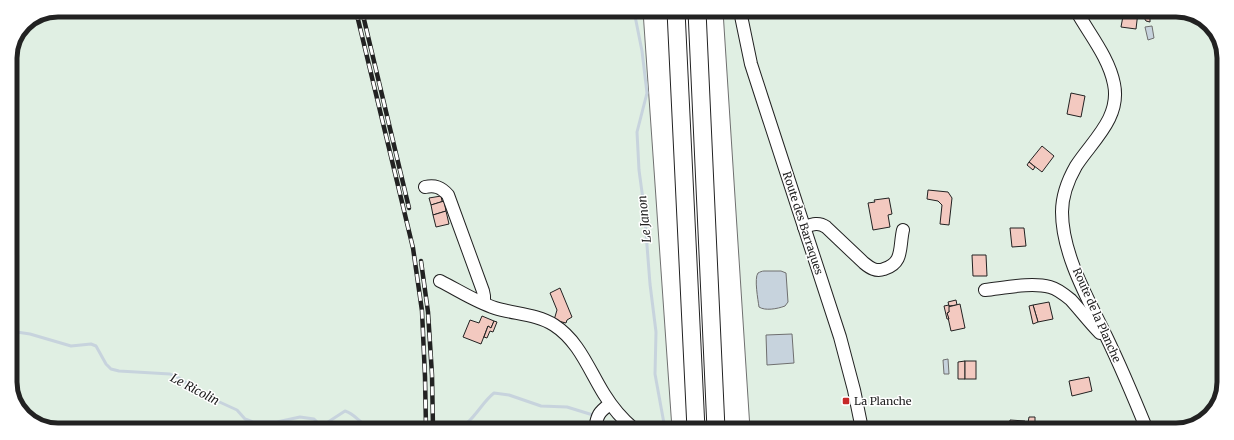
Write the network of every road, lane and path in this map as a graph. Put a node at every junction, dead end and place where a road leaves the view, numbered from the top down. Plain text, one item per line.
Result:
1 (676, 17) edge
2 (697, 17) edge
3 (742, 17) edge
4 (1080, 17) edge
5 (425, 187) dead end
6 (804, 227) junction
7 (903, 230) dead end
8 (440, 281) dead end
9 (985, 290) dead end
10 (484, 303) junction
11 (1105, 334) junction
12 (610, 404) junction
13 (596, 423) edge
14 (626, 423) edge
15 (696, 423) edge
16 (716, 423) edge
17 (861, 423) edge
18 (1144, 423) edge

1 - 15 highway
2 - 16 highway
3 - 6 street, Route des Barraques
4 - 11 street, Route de la Planche
5 - 10 street
6 - 7 street
6 - 17 street, Route des Barraques
8 - 10 street
9 - 11 street
10 - 12 street
11 - 18 street, Route de la Planche
12 - 13 street
12 - 14 street

